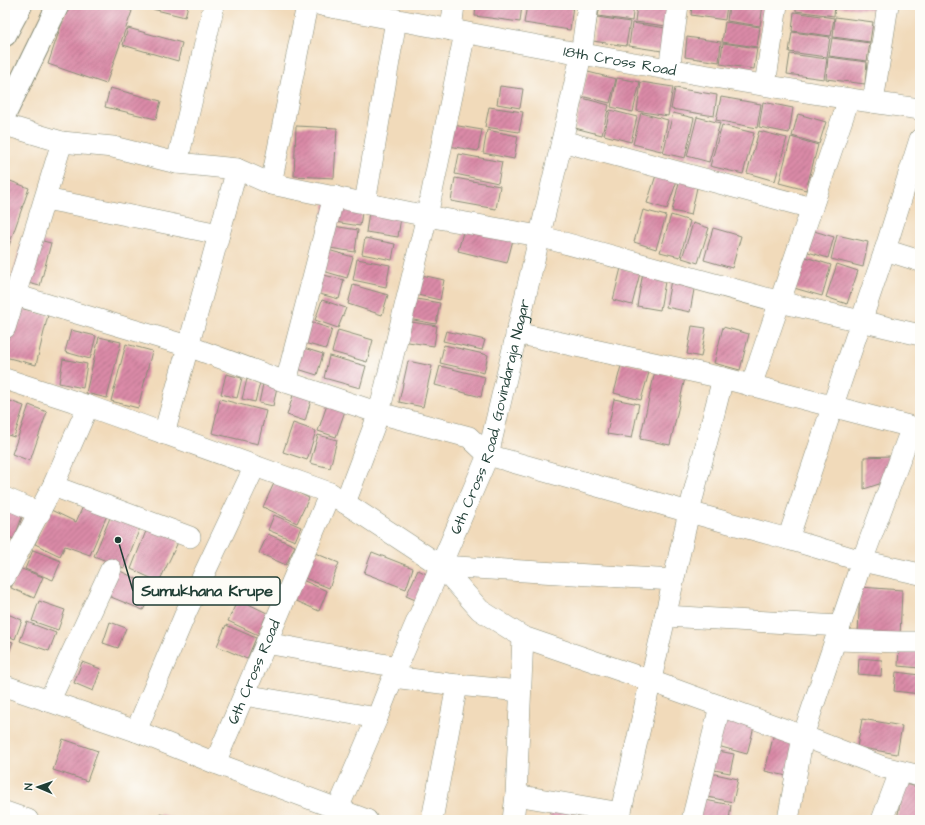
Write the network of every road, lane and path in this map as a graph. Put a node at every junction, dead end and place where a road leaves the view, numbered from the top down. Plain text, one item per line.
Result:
1 (21, 5) edge
2 (58, 5) edge
3 (214, 5) edge
4 (306, 5) edge
5 (321, 5) edge
6 (454, 5) edge
7 (588, 5) edge
8 (678, 5) edge
9 (777, 5) edge
10 (888, 5) edge
11 (396, 20) junction
12 (458, 31) junction
13 (5, 35) edge
14 (581, 55) junction
15 (670, 70) junction
16 (765, 85) junction
17 (849, 99) junction
18 (873, 102) junction
19 (920, 109) edge
20 (5, 114) edge
21 (5, 125) edge
22 (920, 139) edge
23 (562, 141) junction
24 (62, 142) junction
25 (177, 163) junction
26 (237, 169) junction
27 (271, 184) junction
28 (334, 196) junction
29 (45, 199) junction
30 (364, 202) junction
31 (812, 208) junction
32 (427, 216) junction
33 (219, 234) junction
34 (539, 236) junction
35 (885, 250) junction
36 (920, 261) edge
37 (15, 295) junction
38 (780, 302) junction
39 (861, 321) junction
40 (5, 328) edge
41 (516, 333) junction
42 (920, 335) edge
43 (188, 346) junction
44 (723, 378) junction
45 (5, 379) edge
46 (286, 382) junction
47 (751, 386) junction
48 (88, 406) junction
49 (832, 406) junction
50 (380, 413) junction
51 (916, 428) edge
52 (164, 434) junction
53 (488, 455) junction
54 (255, 466) junction
55 (53, 486) junction
56 (5, 498) edge
57 (337, 498) junction
58 (689, 512) junction
59 (40, 513) junction
60 (190, 537) dead end
61 (788, 539) junction
62 (862, 561) junction
63 (441, 566) junction
64 (111, 569) dead end
65 (920, 574) edge
66 (5, 577) edge
67 (673, 580) junction
68 (665, 616) junction
69 (838, 633) junction
70 (524, 638) junction
71 (920, 642) edge
72 (266, 643) junction
73 (396, 672) junction
74 (651, 681) junction
75 (5, 686) edge
76 (457, 686) junction
77 (520, 691) junction
78 (244, 695) junction
79 (47, 700) junction
80 (720, 706) junction
81 (377, 718) junction
82 (136, 732) junction
83 (803, 736) junction
84 (215, 763) junction
85 (900, 772) junction
86 (920, 776) edge
87 (516, 795) junction
88 (6, 814) edge
89 (335, 815) edge
90 (620, 816) edge
91 (28, 820) edge
92 (367, 820) edge
93 (432, 820) edge
94 (513, 820) edge
95 (692, 820) edge
96 (788, 820) edge
97 (882, 820) edge

1 - 13 main road
2 - 20 main road
3 - 25 street
4 - 27 street
5 - 11 street, 18th Cross Road
6 - 12 street, 6th Cross Road
7 - 14 street, 6th Cross Road, Govindaraja Nagar
8 - 15 street
9 - 16 street
10 - 18 street
11 - 12 street, 18th Cross Road
11 - 30 street
12 - 14 street, 18th Cross Road
12 - 32 street, 6th Cross Road
14 - 15 street, 18th Cross Road
14 - 23 street, 6th Cross Road, Govindaraja Nagar
15 - 16 street, 18th Cross Road
16 - 17 street, 18th Cross Road
17 - 18 street, 18th Cross Road
17 - 31 street
18 - 19 street, 18th Cross Road
21 - 24 street
22 - 35 street
23 - 31 street
23 - 34 street, 6th Cross Road, Govindaraja Nagar
24 - 25 street
24 - 29 street
25 - 26 street
26 - 27 street
26 - 33 street
27 - 28 street
28 - 30 street
28 - 46 street
29 - 33 street
29 - 37 street
30 - 32 street
31 - 38 street
32 - 34 street
32 - 50 street, 6th Cross Road
33 - 43 street
34 - 38 street
34 - 41 street, 6th Cross Road, Govindaraja Nagar
35 - 36 street
35 - 39 street
37 - 40 street
37 - 43 street
38 - 39 street
38 - 47 street
39 - 42 street
39 - 49 street
41 - 44 street
41 - 53 street, 6th Cross Road, Govindaraja Nagar
43 - 46 street
43 - 52 street
44 - 47 street
44 - 58 street
45 - 48 street
46 - 50 street
47 - 49 street
48 - 52 street
48 - 55 street
49 - 51 street
49 - 61 street
50 - 53 street
50 - 57 street, 6th Cross Road
51 - 62 street
52 - 54 street
53 - 58 street
53 - 63 street, 6th Cross Road, Govindaraja Nagar
54 - 57 street
54 - 82 street
55 - 59 street
55 - 60 street
56 - 59 street
57 - 63 street
57 - 72 street, 6th Cross Road
58 - 61 street
58 - 67 street
59 - 66 street
61 - 62 street
62 - 65 street
62 - 69 street
63 - 67 street
63 - 70 street
63 - 73 street, 6th Cross Road, Govindaraja Nagar
64 - 79 street
67 - 68 street
68 - 69 street
68 - 74 street
69 - 71 street
69 - 83 street
70 - 74 street
70 - 77 street
72 - 73 street
72 - 78 street, 6th Cross Road
73 - 76 street
73 - 81 street, 6th Cross Road, Govindaraja Nagar
74 - 80 street
74 - 90 street
75 - 79 street
76 - 77 street
76 - 93 street
77 - 87 street
78 - 81 street
78 - 84 street, 6th Cross Road
79 - 82 street
80 - 83 street
80 - 95 street
81 - 89 street, 6th Cross Road, Govindaraja Nagar
82 - 84 street
83 - 85 street
83 - 96 street
84 - 89 street
85 - 86 street
85 - 97 street
87 - 90 street
87 - 94 street
88 - 91 street
89 - 92 street

